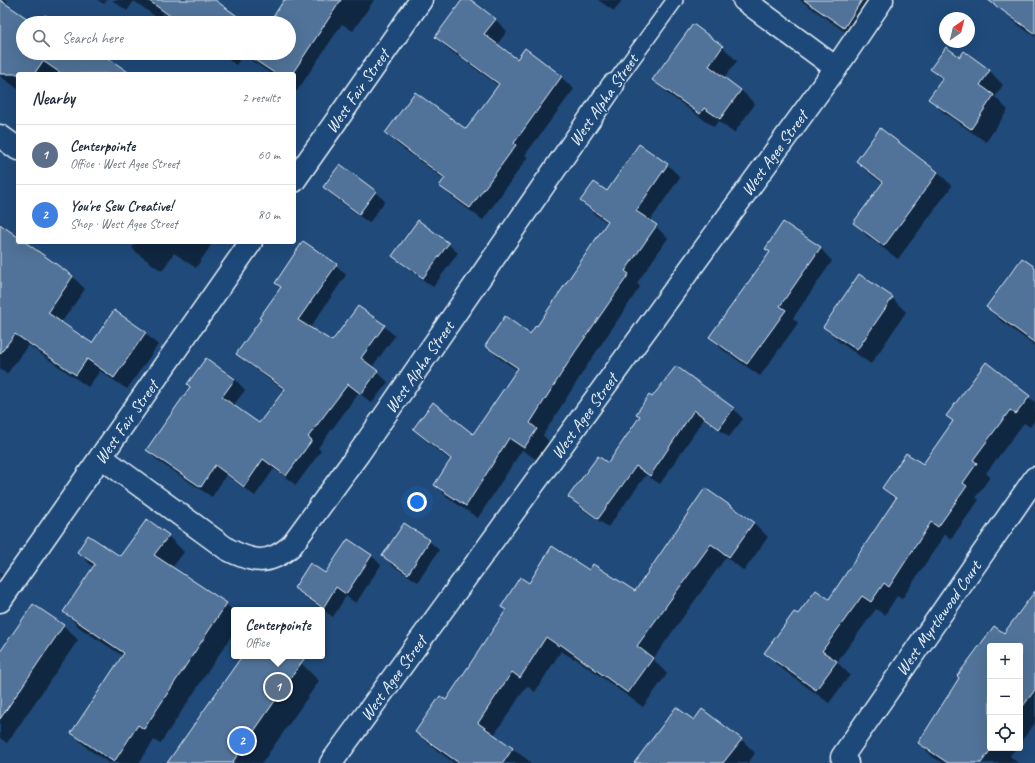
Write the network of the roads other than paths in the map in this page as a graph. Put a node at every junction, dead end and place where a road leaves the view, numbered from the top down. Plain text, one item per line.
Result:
1 (421, 0) edge
2 (675, 0) edge
3 (744, 0) edge
4 (882, 0) edge
5 (836, 68) junction
6 (613, 85) joint
7 (0, 136) edge
8 (16, 148) edge
9 (296, 178) edge
10 (250, 244) edge
11 (101, 457) junction
12 (1035, 478) edge
13 (0, 602) edge
14 (844, 760) edge
15 (331, 763) edge

1 - 9 street, West Fair Street
2 - 6 lane, West Alpha Street
3 - 5 street
4 - 5 street, West Agee Street
5 - 15 street, West Agee Street
6 - 11 street, West Alpha Street
7 - 8 street
10 - 11 street, West Fair Street
11 - 13 street, West Fair Street
12 - 14 street, West Myrtlewood Court

